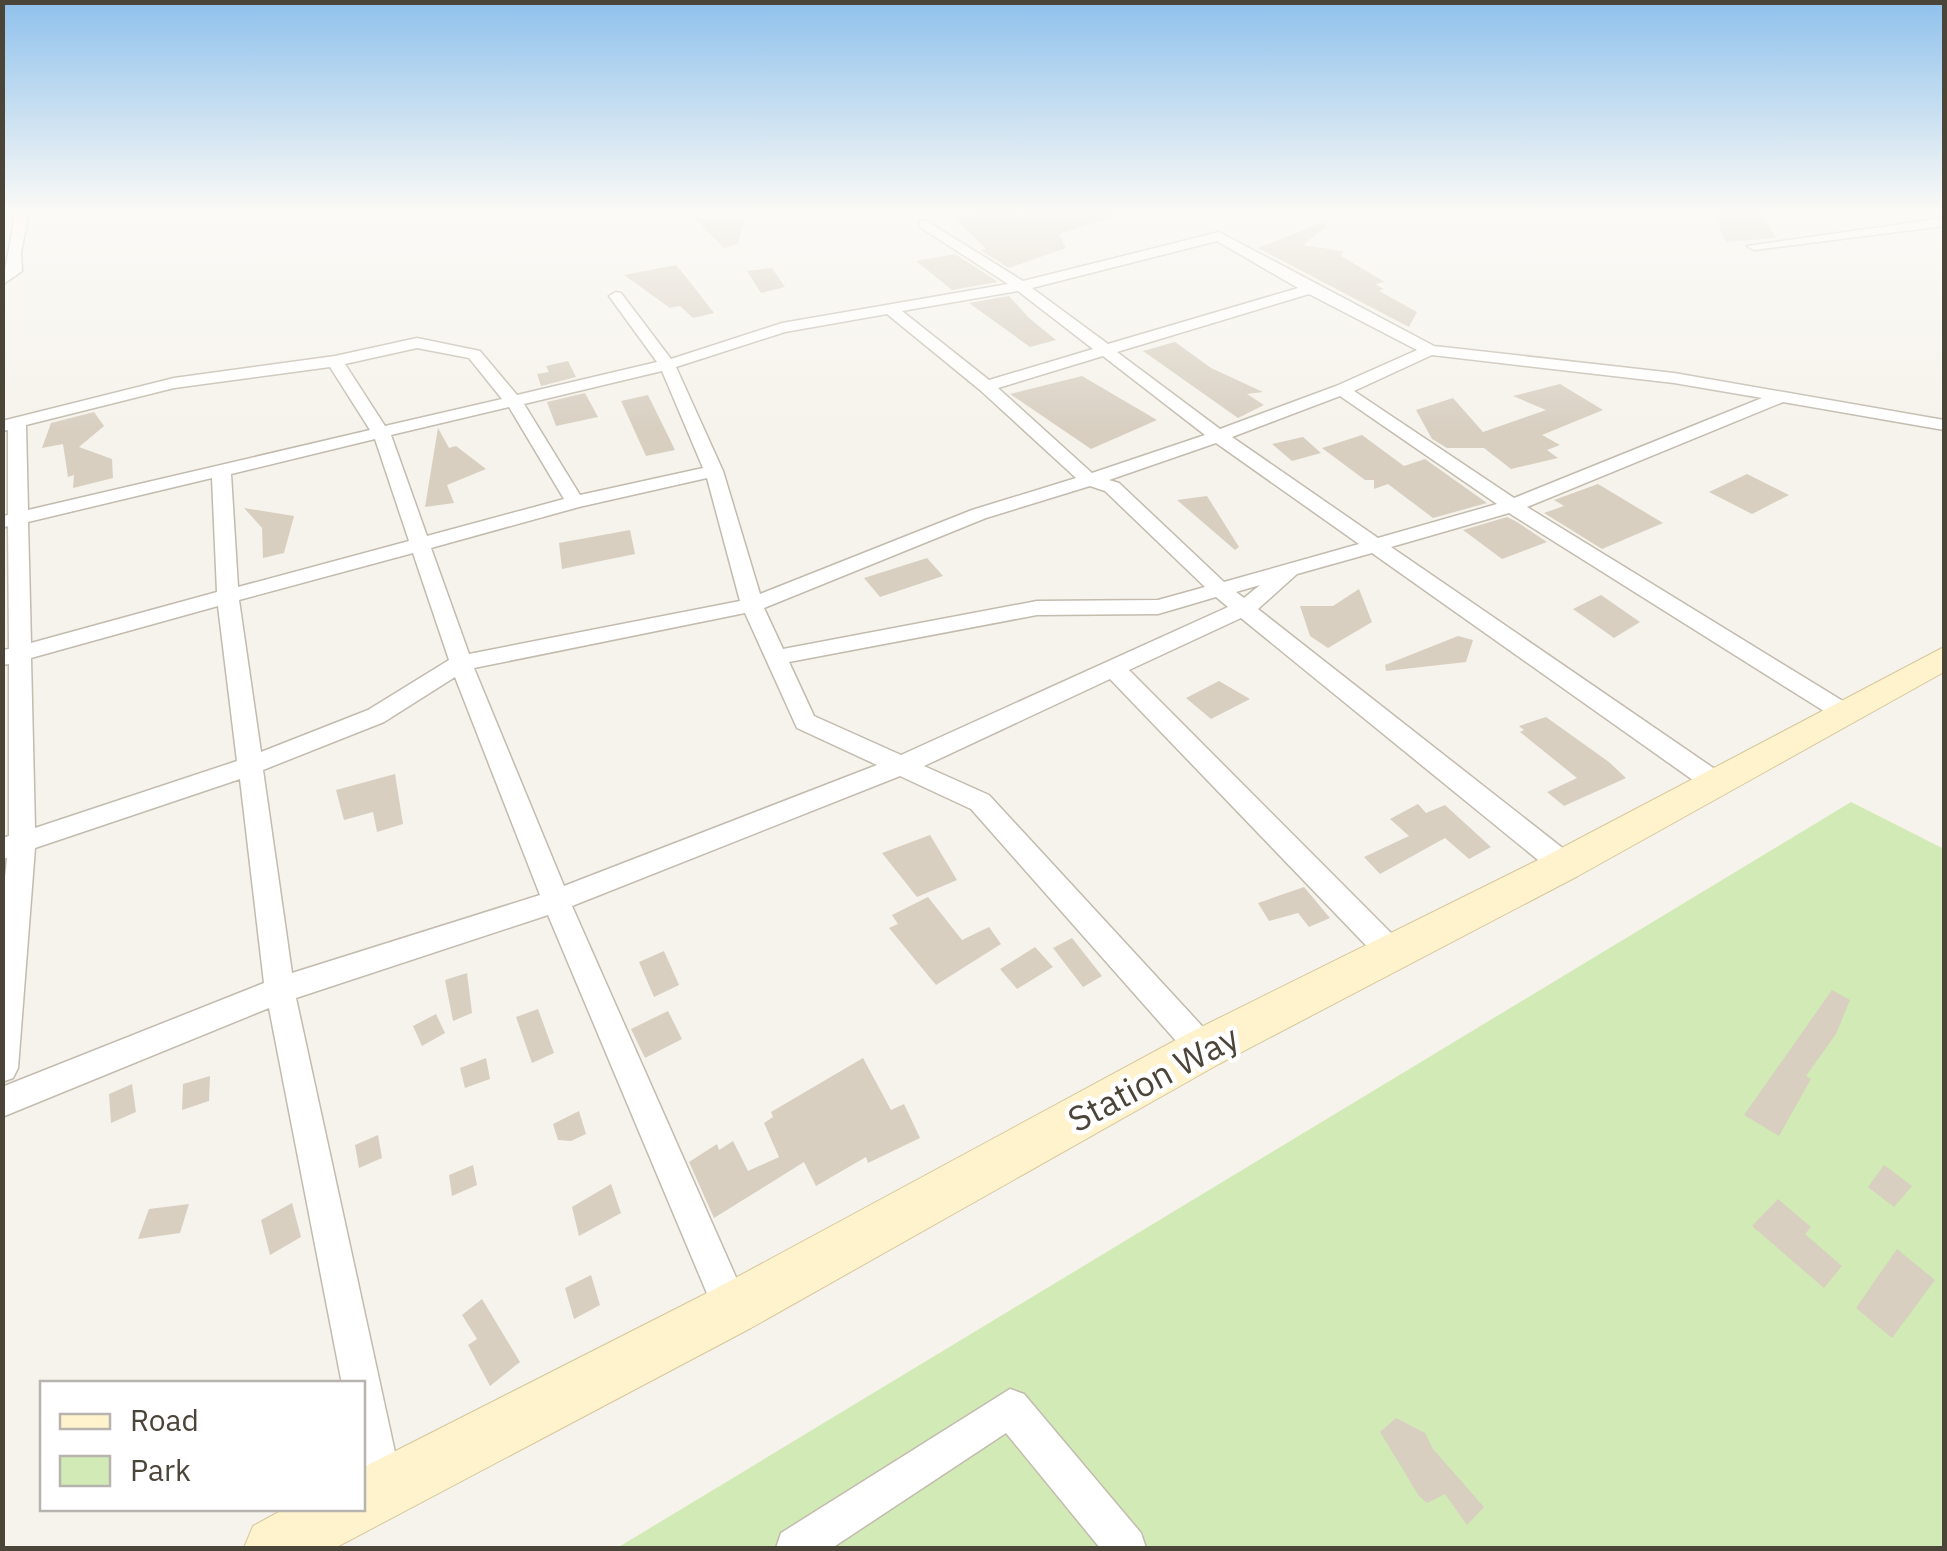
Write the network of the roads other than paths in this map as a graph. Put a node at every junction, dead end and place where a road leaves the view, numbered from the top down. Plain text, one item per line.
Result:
1 (1027, 284) edge
2 (1302, 284) edge
3 (1021, 286) junction
4 (1310, 289) junction
5 (616, 296) dead end
6 (892, 311) junction
7 (1430, 350) junction
8 (1103, 351) junction
9 (335, 362) junction
10 (667, 365) junction
11 (986, 386) junction
12 (1342, 390) junction
13 (1780, 398) junction
14 (514, 402) junction
15 (10, 424) edge
16 (1944, 424) edge
17 (1215, 434) junction
18 (382, 435) junction
19 (221, 468) junction
20 (714, 470) junction
21 (1087, 479) junction
22 (574, 502) junction
23 (1512, 506) junction
24 (11, 520) edge
25 (420, 545) junction
26 (1376, 548) junction
27 (1290, 570) junction
28 (1220, 590) junction
29 (228, 597) junction
30 (752, 606) junction
31 (1247, 608) junction
32 (10, 656) edge
33 (773, 658) junction
34 (1944, 658) edge
35 (461, 663) junction
36 (1114, 670) junction
37 (1843, 712) junction
38 (249, 766) junction
39 (900, 766) junction
40 (1716, 783) junction
41 (12, 846) edge
42 (1564, 865) junction
43 (556, 900) junction
44 (1392, 953) junction
45 (280, 990) junction
46 (1203, 1049) junction
47 (2, 1068) edge
48 (2, 1102) edge
49 (732, 1309) junction
50 (361, 1381) edge
51 (365, 1499) edge
52 (343, 1511) edge
53 (274, 1548) edge
54 (796, 1548) edge
55 (1126, 1548) edge

1 - 3 street
2 - 4 street
3 - 6 street
3 - 8 street
4 - 7 street
4 - 8 street
5 - 10 street
6 - 10 street
6 - 11 street
7 - 12 street
7 - 13 street
8 - 11 street
8 - 17 street
9 - 14 street
9 - 15 street
9 - 18 street
10 - 14 street
10 - 20 street
11 - 21 street
12 - 17 street
12 - 23 street
13 - 16 street
13 - 23 street
14 - 18 street
14 - 22 street
15 - 24 street
17 - 21 street
17 - 26 street
18 - 19 street
18 - 25 street
19 - 24 street
19 - 29 street
20 - 22 street
20 - 30 street
21 - 28 street
21 - 30 street
22 - 25 street
23 - 26 street
23 - 37 street
24 - 32 street
25 - 29 street
25 - 35 street
26 - 27 street
26 - 40 street
27 - 28 street
27 - 31 street
28 - 31 street
28 - 33 street
29 - 32 street
29 - 38 street
30 - 33 street
30 - 35 street
31 - 36 street
31 - 42 street
32 - 41 street
33 - 39 street
34 - 37 main road, Station Way
35 - 38 street
35 - 43 street
36 - 39 street
36 - 44 street
37 - 40 main road, Station Way
38 - 41 street
38 - 45 street
39 - 43 street
39 - 46 street
40 - 42 main road, Station Way
41 - 47 street
42 - 44 main road, Station Way
43 - 45 street
43 - 49 street
44 - 46 main road, Station Way
45 - 48 street
45 - 50 street
46 - 49 main road, Station Way
49 - 51 main road, Station Way
52 - 53 main road, Station Way
54 - 55 street

